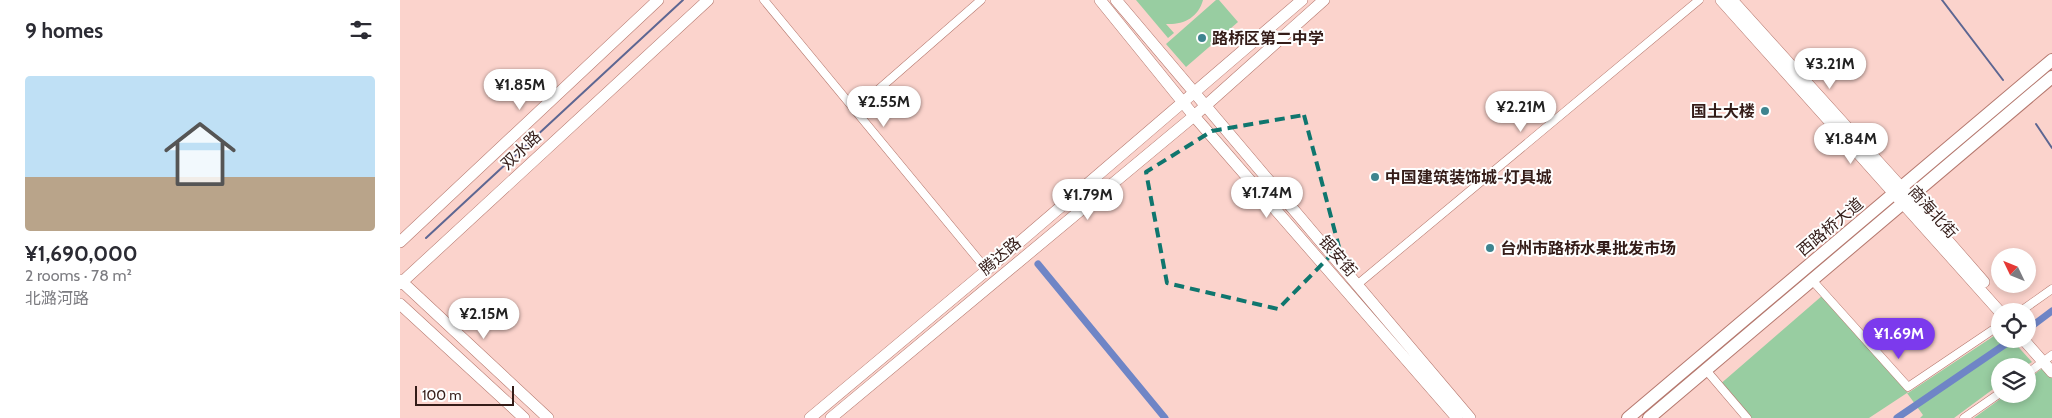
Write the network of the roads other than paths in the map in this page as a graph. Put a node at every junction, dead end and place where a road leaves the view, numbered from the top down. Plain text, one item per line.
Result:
1 (658, 0) edge
2 (708, 0) edge
3 (764, 0) edge
4 (981, 0) edge
5 (1100, 0) edge
6 (1116, 0) edge
7 (1302, 0) edge
8 (1324, 0) edge
9 (1699, 0) edge
10 (1721, 0) edge
11 (1732, 0) edge
12 (2052, 60) edge
13 (2052, 77) edge
14 (1194, 94) junction
15 (1183, 102) junction
16 (1204, 106) junction
17 (855, 110) junction
18 (1194, 116) junction
19 (1902, 195) junction
20 (400, 242) edge
21 (987, 270) junction
22 (1812, 280) junction
23 (401, 282) edge
24 (1358, 284) junction
25 (2052, 290) edge
26 (1992, 303) edge
27 (2002, 303) edge
28 (2033, 303) edge
29 (400, 304) edge
30 (1991, 331) edge
31 (2036, 346) edge
32 (2049, 359) edge
33 (2036, 368) edge
34 (1706, 370) junction
35 (2052, 372) edge
36 (1991, 399) edge
37 (524, 418) edge
38 (548, 418) edge
39 (810, 418) edge
40 (831, 418) edge
41 (1457, 418) edge
42 (1470, 418) edge
43 (1628, 418) edge
44 (1649, 418) edge
45 (1747, 418) edge
46 (1964, 418) edge

1 - 20 main road, 双水路
2 - 23 main road, 双水路
3 - 17 street
4 - 17 street
5 - 15 main road, 银安街
6 - 14 main road, 银安街
7 - 14 main road, 腾达路
8 - 16 main road, 腾达路
9 - 24 street
10 - 19 main road, 商海北街
11 - 19 main road, 商海北街
12 - 19 main road, 西路桥大道
13 - 19 main road, 西路桥大道
14 - 15 main road, 腾达路
14 - 16 main road, 银安街
15 - 18 main road, 银安街
15 - 21 main road, 腾达路
16 - 18 main road, 腾达路
16 - 24 main road, 银安街
17 - 21 street
18 - 40 main road, 腾达路
18 - 41 main road, 银安街
19 - 22 main road, 西路桥大道
19 - 26 main road, 商海北街
19 - 27 main road
19 - 43 main road, 西路桥大道
21 - 39 main road, 腾达路
22 - 30 street
22 - 34 main road, 西路桥大道
23 - 38 main road
24 - 42 main road, 银安街
25 - 28 street
29 - 37 main road
31 - 32 main road
32 - 33 street
32 - 35 main road
34 - 44 main road, 西路桥大道
34 - 45 street
36 - 46 street

